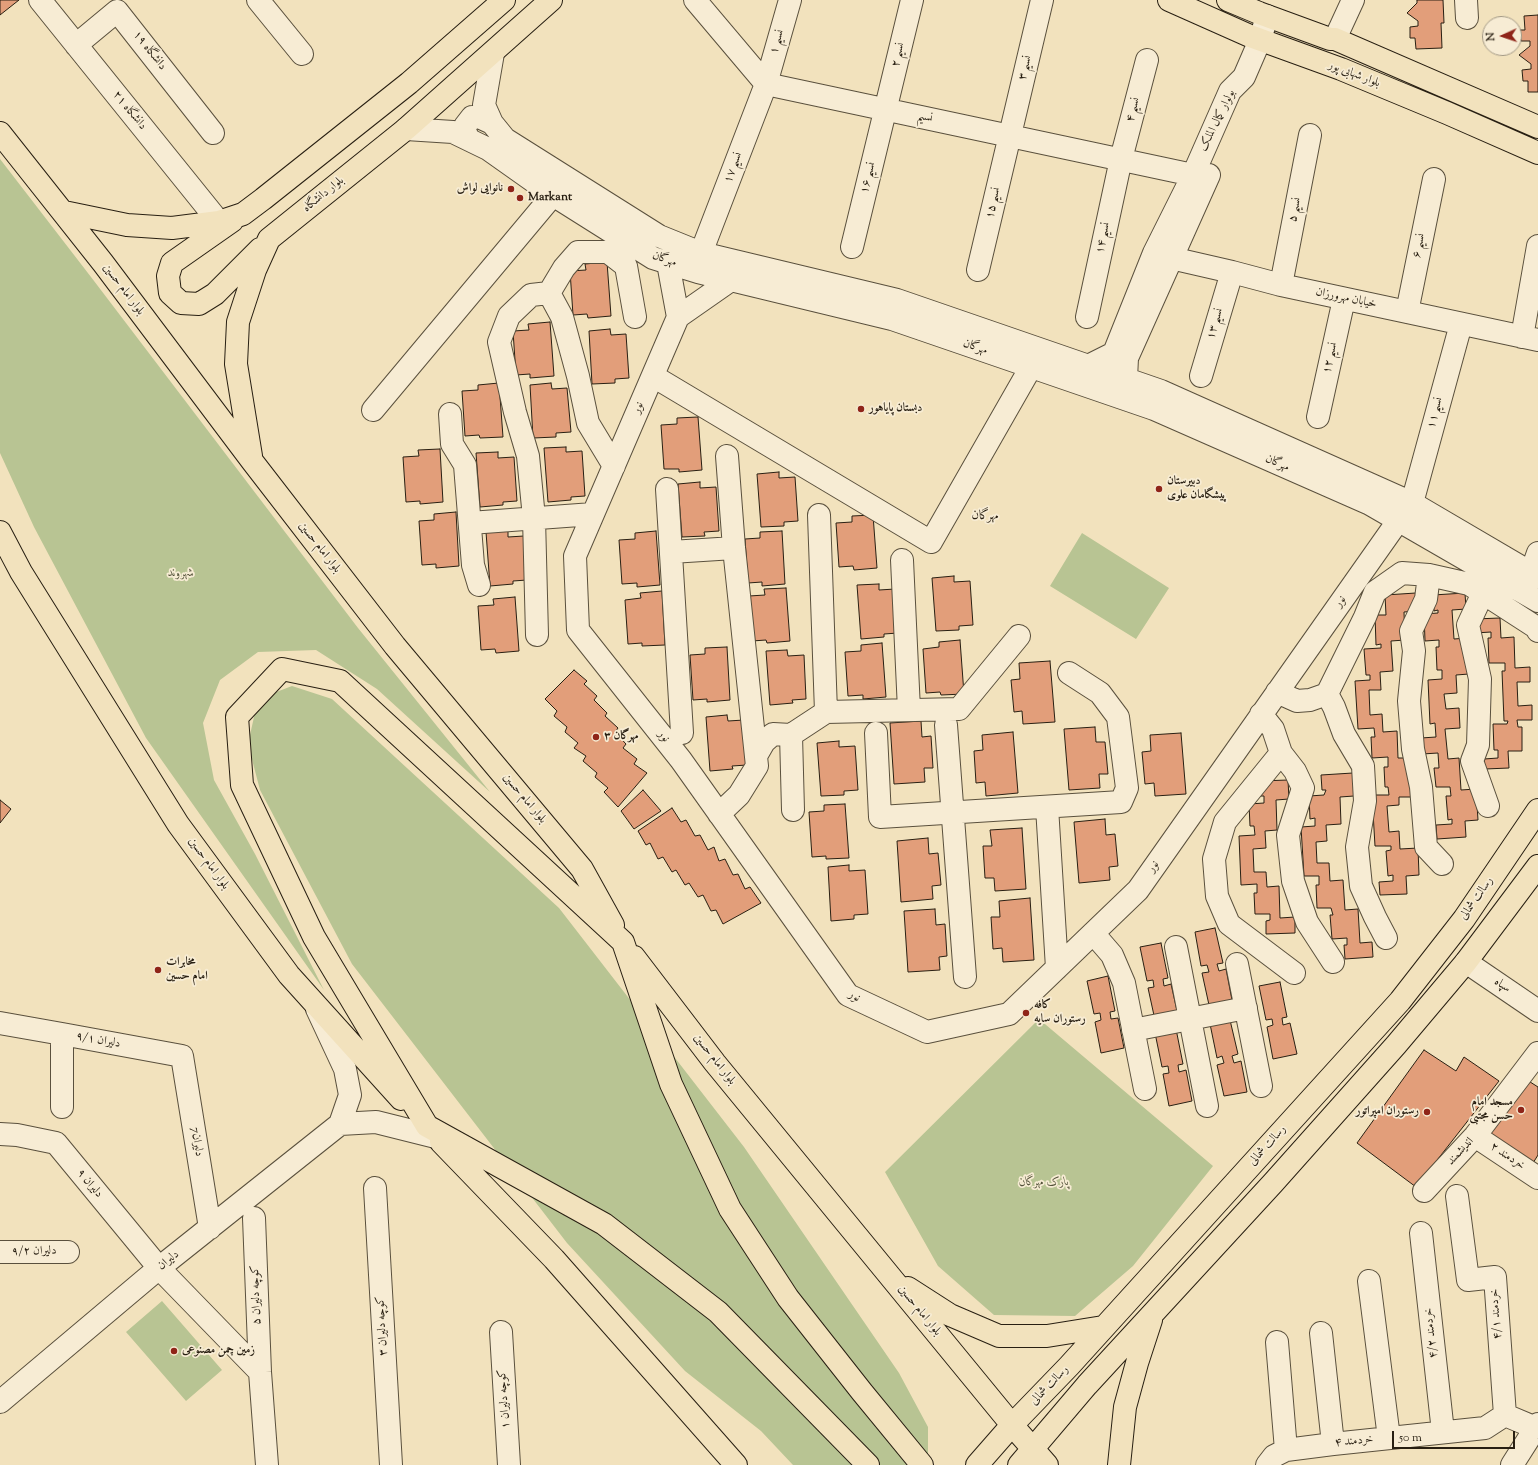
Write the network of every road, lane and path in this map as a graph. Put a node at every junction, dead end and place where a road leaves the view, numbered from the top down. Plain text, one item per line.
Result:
1 (258, 0) edge
2 (504, 0) edge
3 (551, 0) edge
4 (790, 0) edge
5 (912, 0) edge
6 (1042, 0) edge
7 (1169, 0) edge
8 (1228, 0) edge
9 (1353, 0) edge
10 (697, 1) edge
11 (46, 2) edge
12 (488, 14) junction
13 (1267, 16) junction
14 (1335, 39) junction
15 (1260, 40) junction
16 (76, 45) junction
17 (500, 46) junction
18 (302, 54) dead end
19 (1148, 60) dead end
20 (1326, 64) junction
21 (1244, 77) junction
22 (766, 84) junction
23 (886, 110) junction
24 (492, 123) junction
25 (1538, 126) edge
26 (406, 129) junction
27 (0, 133) edge
28 (213, 133) dead end
29 (1310, 135) dead end
30 (1009, 136) junction
31 (469, 139) junction
32 (1538, 153) edge
33 (1121, 159) junction
34 (1193, 175) junction
35 (1434, 179) dead end
36 (553, 195) junction
37 (64, 212) junction
38 (243, 214) junction
39 (219, 222) junction
40 (270, 239) junction
41 (1538, 246) edge
42 (852, 247) dead end
43 (701, 253) junction
44 (1163, 256) junction
45 (668, 263) junction
46 (978, 270) dead end
47 (1232, 272) junction
48 (731, 280) junction
49 (1281, 285) junction
50 (796, 286) junction
51 (549, 293) junction
52 (1344, 299) junction
53 (1407, 312) junction
54 (635, 317) dead end
55 (678, 317) junction
56 (1087, 317) dead end
57 (1461, 324) junction
58 (1530, 339) edge
59 (1088, 366) junction
60 (1031, 367) junction
61 (653, 376) junction
62 (1201, 376) dead end
63 (1126, 379) junction
64 (373, 410) dead end
65 (450, 414) dead end
66 (1318, 417) dead end
67 (727, 456) dead end
68 (252, 461) junction
69 (614, 466) junction
70 (667, 489) dead end
71 (1412, 503) junction
72 (593, 514) junction
73 (819, 515) dead end
74 (534, 518) junction
75 (1398, 521) junction
76 (470, 523) junction
77 (0, 532) edge
78 (734, 548) junction
79 (671, 552) junction
80 (1538, 553) edge
81 (0, 558) edge
82 (902, 560) dead end
83 (21, 572) junction
84 (1429, 575) junction
85 (1534, 575) edge
86 (479, 585) dead end
87 (1483, 593) junction
88 (1538, 601) edge
89 (1538, 631) edge
90 (537, 635) dead end
91 (1019, 636) dead end
92 (1069, 674) dead end
93 (1277, 692) junction
94 (1327, 694) junction
95 (909, 710) junction
96 (826, 712) junction
97 (1261, 714) junction
98 (946, 725) dead end
99 (682, 733) dead end
100 (876, 733) dead end
101 (791, 735) junction
102 (1281, 753) junction
103 (756, 756) junction
104 (1488, 806) dead end
105 (1047, 807) junction
106 (793, 810) dead end
107 (1538, 810) edge
108 (952, 813) junction
109 (719, 814) junction
110 (1442, 864) dead end
111 (1538, 866) edge
112 (1093, 933) junction
113 (1386, 938) dead end
114 (623, 942) junction
115 (1176, 947) dead end
116 (1333, 962) dead end
117 (1466, 962) junction
118 (1237, 964) dead end
119 (1057, 968) junction
120 (1294, 973) dead end
121 (965, 977) dead end
122 (315, 1004) junction
123 (1246, 1008) junction
124 (1538, 1011) edge
125 (1190, 1019) junction
126 (0, 1023) edge
127 (1133, 1030) junction
128 (62, 1034) junction
129 (1538, 1053) edge
130 (182, 1056) joint
131 (1261, 1086) dead end
132 (1144, 1089) dead end
133 (62, 1106) dead end
134 (1207, 1106) dead end
135 (340, 1124) junction
136 (432, 1132) junction
137 (0, 1134) edge
138 (1476, 1136) junction
139 (1538, 1178) edge
140 (375, 1188) dead end
141 (1424, 1192) dead end
142 (1457, 1196) dead end
143 (254, 1218) dead end
144 (210, 1228) junction
145 (1420, 1233) dead end
146 (0, 1252) edge
147 (68, 1252) dead end
148 (159, 1268) junction
149 (892, 1279) junction
150 (1369, 1281) dead end
151 (1154, 1311) junction
152 (1103, 1327) junction
153 (500, 1332) dead end
154 (1321, 1333) dead end
155 (1278, 1342) dead end
156 (1069, 1366) junction
157 (260, 1372) junction
158 (1087, 1385) junction
159 (0, 1402) edge
160 (1505, 1415) junction
161 (1012, 1425) junction
162 (1537, 1426) edge
163 (1443, 1432) junction
164 (1389, 1438) junction
165 (1333, 1444) junction
166 (1033, 1448) junction
167 (1286, 1450) junction
168 (267, 1465) edge
169 (391, 1465) edge
170 (509, 1465) edge
171 (736, 1465) edge
172 (868, 1465) edge
173 (922, 1465) edge
174 (977, 1465) edge
175 (1019, 1465) edge
176 (1047, 1465) edge
177 (1119, 1465) edge
178 (1267, 1465) edge
179 (1512, 1465) edge

1 - 18 street
2 - 12 main road
3 - 17 main road, بلوار دانشگاه
4 - 22 street, نسیم ۱
5 - 23 street, نسیم ۲
6 - 30 street, نسیم ۳
7 - 15 main road, بلوار شهابی پور
8 - 13 main road, بلوار شهابی پور
9 - 14 street
10 - 22 street
11 - 16 street, دانشگاه ۲۱
12 - 17 main road
12 - 38 main road
13 - 14 main road, بلوار شهابی پور
13 - 15 street
14 - 20 main road
14 - 25 main road, بلوار شهابی پور
15 - 20 main road, بلوار شهابی پور
15 - 21 street
16 - 28 street, دانشگاه ۱۹
16 - 39 street, دانشگاه ۲۱
17 - 24 street, مهرگان
17 - 26 main road, بلوار دانشگاه
19 - 33 street, نسیم ۴
20 - 32 main road, بلوار شهابی پور
21 - 34 street, بولوار کمال الملک
21 - 44 street, بولوار کمال الملک
22 - 23 street, نسیم
22 - 43 street, نسیم ۱۷
23 - 30 street, نسیم
23 - 42 street, نسیم ۱۶
24 - 31 street
24 - 43 street, مهرگان
26 - 31 street, مهرگان
26 - 40 main road, بلوار دانشگاه
27 - 37 main road, بلوار امام حسین
29 - 49 street, نسیم ۵
30 - 33 street, نسیم
30 - 46 street, نسیم ۱۵
31 - 36 street, مهرگان
33 - 34 street, نسیم
33 - 56 street, نسیم ۱۴
34 - 44 street, بولوار کمال الملک
35 - 53 street, نسیم ۶
36 - 45 street, مهرگان
36 - 64 street
37 - 39 main road
37 - 68 main road, بلوار امام حسین
38 - 39 main road
38 - 40 main road
40 - 68 main road, بلوار دانشگاه
41 - 58 street
43 - 50 street, مهرگان
44 - 47 street, خیابان مهرورزان
44 - 59 street, بولوار کمال الملک
44 - 63 street, بولوار کمال الملک
45 - 48 street, مهرگان
45 - 55 street
47 - 49 street, خیابان مهرورزان
47 - 62 street, نسیم ۱۳
48 - 50 street, مهرگان
48 - 55 street
49 - 52 street, خیابان مهرورزان
50 - 59 street, مهرگان
50 - 60 street, مهرگان
51 - 54 street
51 - 69 street
51 - 74 street
52 - 53 street, خیابان مهرورزان
52 - 66 street, نسیم ۱۲
53 - 57 street, خیابان مهرورزان
55 - 61 street, نور
57 - 58 street, خیابان مهرورزان
57 - 71 street, نسیم ۱۱
59 - 63 street, مهرگان
60 - 61 street
60 - 75 street, مهرگان
61 - 69 street, نور
63 - 71 street, مهرگان
65 - 76 street
67 - 78 street
68 - 114 main road, بلوار امام حسین
69 - 72 street, نور
70 - 79 street
71 - 75 street, نور
71 - 85 street, مهرگان
72 - 74 street
72 - 109 street, نور
73 - 96 street
74 - 76 street
74 - 90 street
75 - 88 street, مهرگان
75 - 93 street, نور
76 - 86 street
77 - 83 main road, بلوار امام حسین
78 - 79 street
78 - 103 street
79 - 99 street
80 - 85 street
81 - 83 main road
82 - 95 street
83 - 122 main road, بلوار امام حسین
84 - 87 street
84 - 94 street
84 - 110 street
87 - 89 street
87 - 104 street
91 - 95 street
92 - 105 street
93 - 94 street
93 - 97 street, نور
94 - 113 street
95 - 96 street
96 - 101 street
97 - 102 street
97 - 112 street, نور
98 - 108 street
100 - 108 street
101 - 103 street
101 - 106 street
102 - 116 street
102 - 120 street
103 - 109 street
105 - 108 street
105 - 119 street
107 - 152 main road, رسالت شمالی
108 - 121 street
109 - 119 street, نور
111 - 117 main road
112 - 119 street, نور
112 - 127 street
114 - 136 main road
114 - 149 main road, بلوار امام حسین
114 - 173 main road
115 - 125 street
117 - 124 street, سپاه
117 - 151 main road
118 - 123 street
122 - 135 street
122 - 136 main road, بلوار امام حسین
123 - 125 street
123 - 131 street
125 - 127 street
125 - 134 street
126 - 128 street
127 - 132 street
128 - 130 street, دلیران ۹/۱
128 - 133 street, دلیران ۹/۱
129 - 138 street, اندیشمند
130 - 144 street, دلیران7
135 - 136 street
135 - 144 street, دلیران
136 - 171 main road, بلوار امام حسین
136 - 172 main road
137 - 148 street, دلیران ۹
138 - 139 street, خردمند ۲
138 - 141 street, اندیشمند
140 - 169 street, کوچه دلیران ۳
142 - 160 street, خردمند ۴/۱
143 - 157 street, کوچه دلیران ۵
144 - 148 street, دلیران
145 - 163 street, خردمند ۴/۲
146 - 147 street, دلیران ۹/۲
148 - 157 street
148 - 159 street, دلیران
149 - 152 main road
149 - 161 main road, بلوار امام حسین
150 - 164 street
151 - 158 main road
151 - 177 main road
152 - 156 main road, رسالت شمالی
153 - 170 street, کوچه دلیران ۱
154 - 165 street
155 - 167 street
156 - 158 main road
156 - 161 main road, رسالت شمالی
157 - 168 street, کوچه دلیران ۵
158 - 166 main road
160 - 162 street
160 - 163 street, خردمند ۴
161 - 166 main road, بلوار امام حسین
161 - 174 main road, رسالت شمالی
162 - 179 street
163 - 164 street, خردمند ۴
164 - 165 street, خردمند ۴
165 - 167 street, خردمند ۴
166 - 175 main road
166 - 176 main road, بلوار امام حسین
167 - 178 street, خردمند ۴

